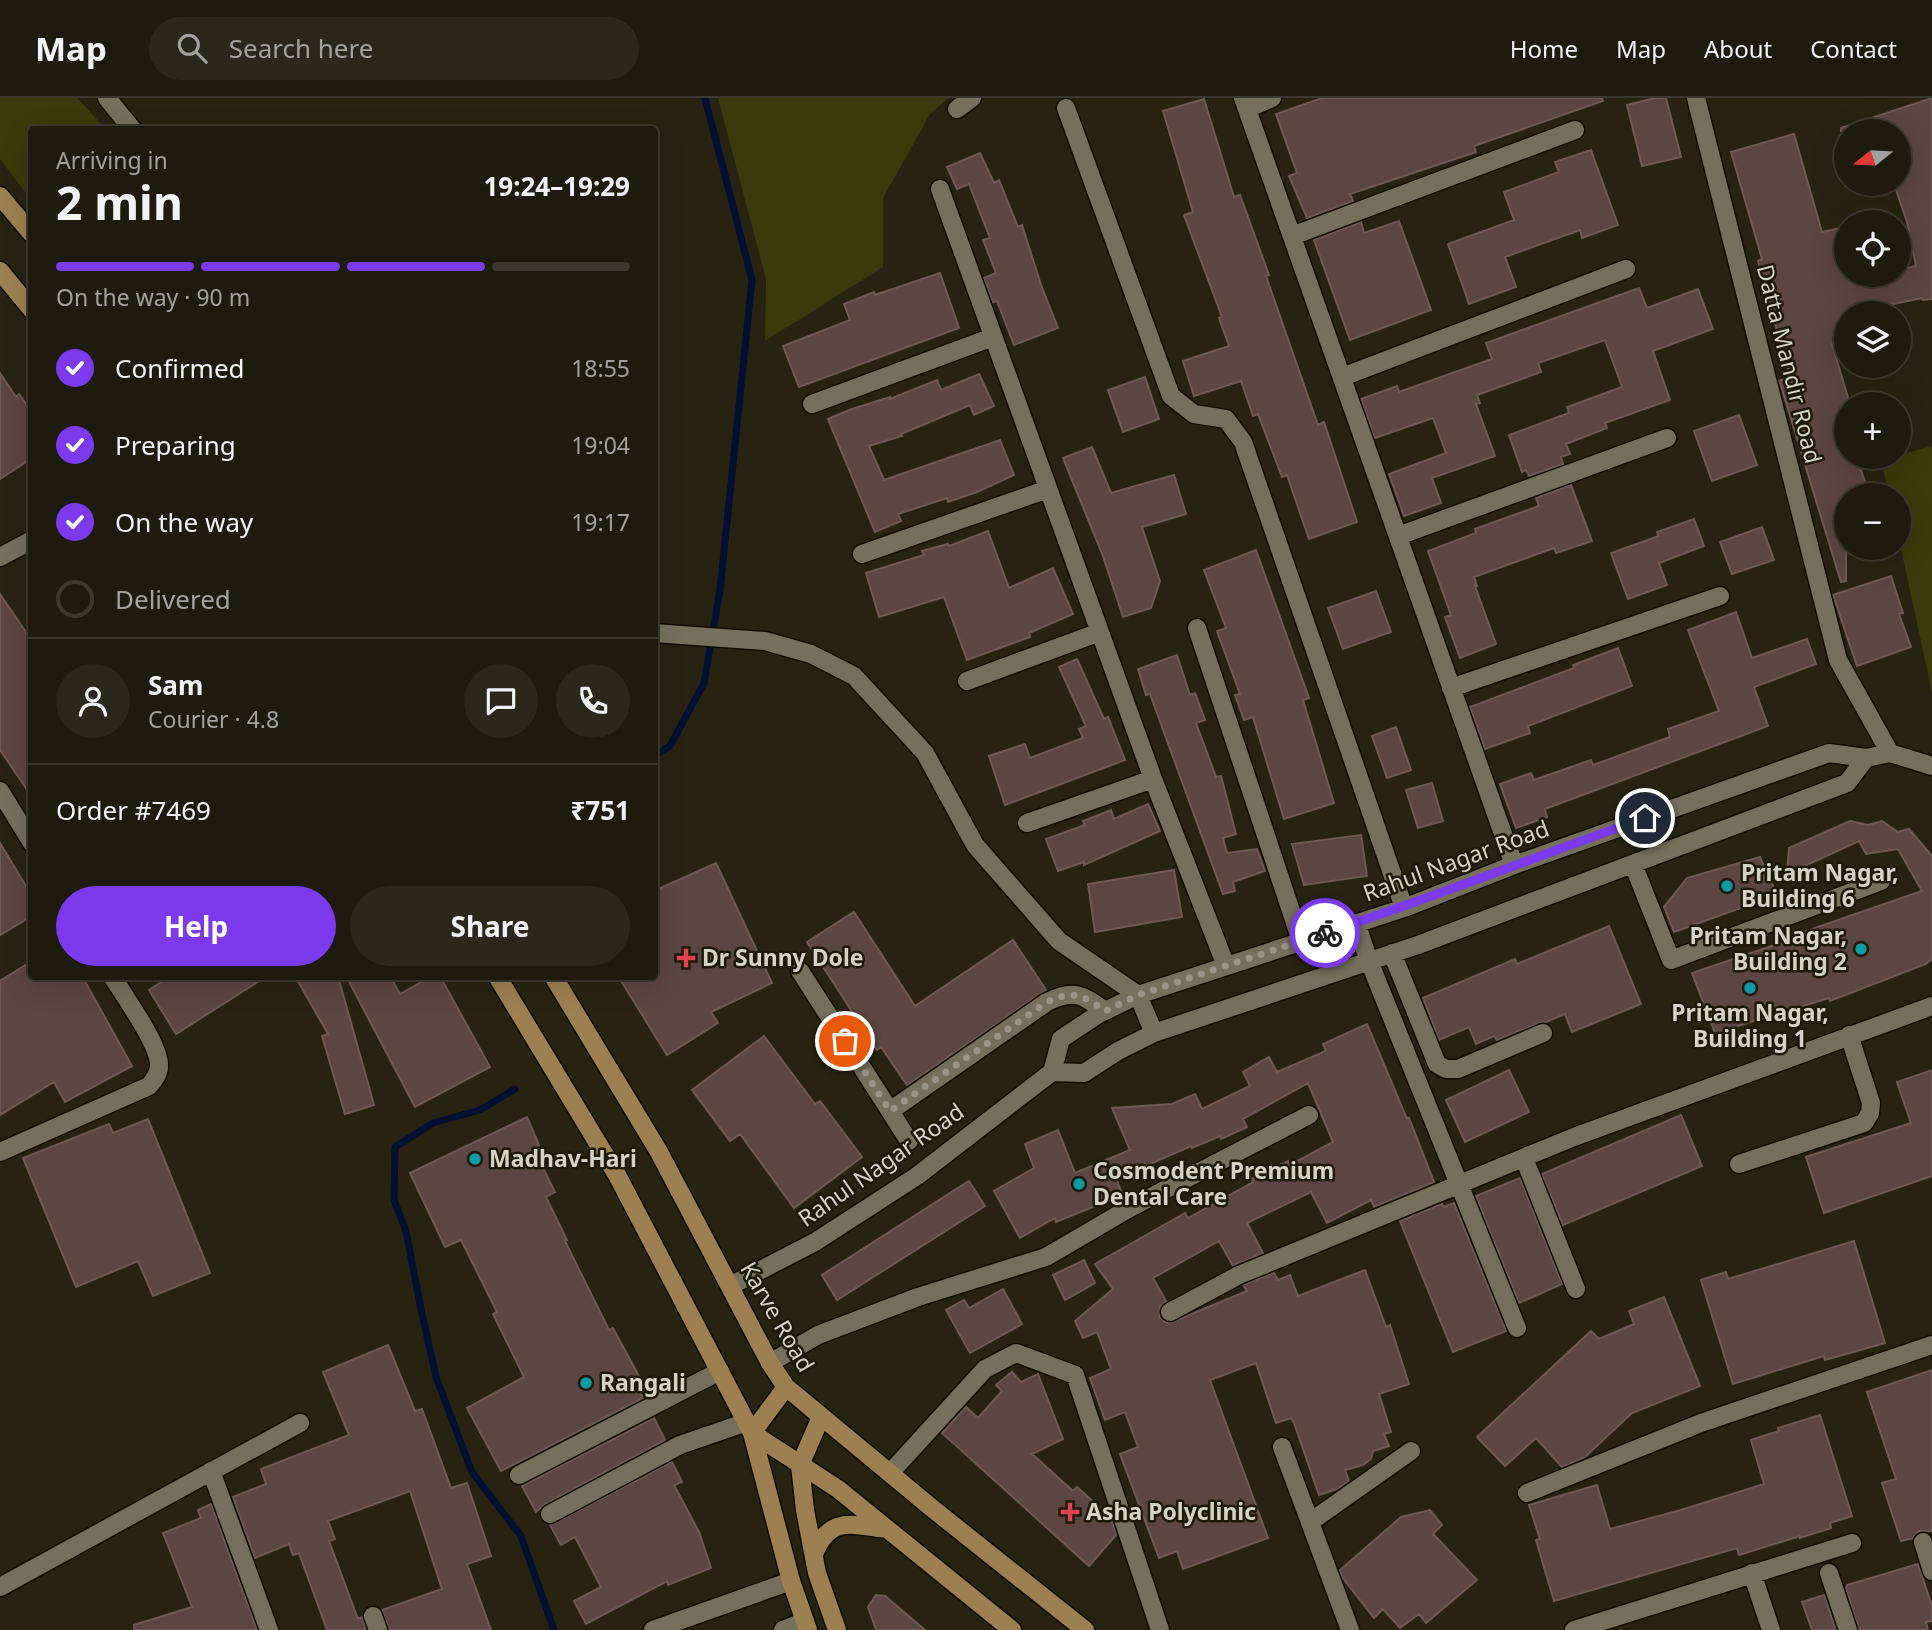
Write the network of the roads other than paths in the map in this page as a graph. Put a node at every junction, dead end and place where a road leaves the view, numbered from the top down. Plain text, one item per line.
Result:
1 (107, 98) edge
2 (972, 98) edge
3 (1272, 98) edge
4 (1696, 98) edge
5 (1245, 104) edge
6 (1066, 108) dead end
7 (957, 109) dead end
8 (130, 126) edge
9 (1575, 130) dead end
10 (940, 189) dead end
11 (0, 196) edge
12 (28, 229) edge
13 (1292, 236) junction
14 (1626, 270) dead end
15 (0, 271) edge
16 (28, 305) edge
17 (993, 337) junction
18 (1342, 377) junction
19 (812, 404) dead end
20 (1667, 438) dead end
21 (1048, 489) junction
22 (1398, 536) junction
23 (28, 542) edge
24 (862, 554) dead end
25 (0, 557) edge
26 (1720, 596) dead end
27 (1197, 628) dead end
28 (1100, 632) junction
29 (658, 633) edge
30 (967, 681) dead end
31 (1451, 688) junction
32 (1890, 754) junction
33 (1866, 758) junction
34 (1932, 766) edge
35 (1153, 779) junction
36 (0, 791) edge
37 (1027, 823) dead end
38 (28, 837) edge
39 (1633, 864) junction
40 (1514, 865) junction
41 (1881, 881) dead end
42 (1404, 908) junction
43 (1356, 923) junction
44 (1301, 941) junction
45 (1392, 953) junction
46 (1369, 961) junction
47 (1226, 966) junction
48 (800, 971) dead end
49 (114, 980) edge
50 (500, 980) edge
51 (555, 980) edge
52 (1138, 995) junction
53 (1932, 1006) edge
54 (1105, 1011) junction
55 (1154, 1033) junction
56 (1543, 1033) dead end
57 (1849, 1035) junction
58 (1052, 1072) junction
59 (890, 1111) junction
60 (1309, 1115) dead end
61 (908, 1141) dead end
62 (0, 1152) edge
63 (1524, 1157) junction
64 (1739, 1164) dead end
65 (1460, 1184) junction
66 (730, 1286) junction
67 (1576, 1289) dead end
68 (1170, 1312) dead end
69 (1517, 1328) dead end
70 (1932, 1345) edge
71 (770, 1363) junction
72 (720, 1371) junction
73 (786, 1387) junction
74 (821, 1417) junction
75 (300, 1423) dead end
76 (749, 1428) junction
77 (1282, 1447) dead end
78 (1411, 1451) dead end
79 (800, 1465) junction
80 (211, 1472) junction
81 (890, 1474) junction
82 (519, 1475) dead end
83 (1527, 1493) dead end
84 (550, 1514) dead end
85 (1310, 1522) junction
86 (887, 1529) junction
87 (1852, 1542) dead end
88 (1923, 1542) dead end
89 (814, 1554) junction
90 (1932, 1571) edge
91 (1752, 1573) junction
92 (1829, 1573) dead end
93 (791, 1581) junction
94 (0, 1587) edge
95 (807, 1626) edge
96 (269, 1630) edge
97 (653, 1630) edge
98 (783, 1630) edge
99 (837, 1630) edge
100 (1012, 1630) edge
101 (1086, 1630) edge
102 (1160, 1630) edge
103 (1350, 1630) edge
104 (1574, 1630) edge
105 (1771, 1630) edge
106 (1848, 1630) edge

1 - 8 street
2 - 7 street
3 - 5 street
4 - 32 street, Datta Mandir Road
5 - 13 street
6 - 42 street
9 - 13 street
10 - 17 street
11 - 12 main road
13 - 18 street
14 - 18 street
15 - 16 main road
17 - 19 street
17 - 21 street
18 - 22 street
20 - 22 street
21 - 24 street
21 - 28 street
22 - 31 street
23 - 25 street
26 - 31 street
27 - 44 street
28 - 30 street
28 - 35 street
29 - 52 street
31 - 40 street
32 - 33 street, Rahul Nagar Road
32 - 34 street
33 - 39 street
33 - 40 street, Rahul Nagar Road
35 - 37 street
35 - 47 street
36 - 38 street
39 - 41 street
39 - 45 street
40 - 42 street, Rahul Nagar Road
42 - 43 street, Rahul Nagar Road
43 - 44 street, Rahul Nagar Road
43 - 46 street
44 - 47 street, Rahul Nagar Road
45 - 46 street
45 - 56 street
46 - 55 street
46 - 65 street
47 - 52 street, Rahul Nagar Road
48 - 59 street
49 - 62 street
50 - 72 main road
51 - 66 main road, Karve Road
52 - 54 street, Rahul Nagar Road
52 - 55 street
53 - 57 street
54 - 58 street, Rahul Nagar Road
54 - 59 street
55 - 58 street
57 - 63 street
57 - 64 street
58 - 66 street, Rahul Nagar Road
59 - 61 street
60 - 71 street
63 - 65 street
63 - 67 street
65 - 68 street
65 - 69 street
66 - 71 main road, Karve Road
70 - 83 street
71 - 73 main road, Karve Road
72 - 76 main road
72 - 82 street
73 - 74 main road, Karve Road
73 - 76 main road
74 - 79 main road
74 - 81 main road, Karve Road
75 - 80 street
76 - 79 main road
76 - 84 street
76 - 93 main road
77 - 85 street
78 - 85 street
79 - 86 main road
79 - 89 main road
80 - 94 street
80 - 96 street
81 - 101 main road, Karve Road
81 - 102 street
85 - 103 street
86 - 89 main road
86 - 100 main road
87 - 91 street
88 - 90 street
89 - 99 main road
91 - 104 street
91 - 105 street
92 - 106 street
93 - 95 main road
93 - 97 street
95 - 98 street

